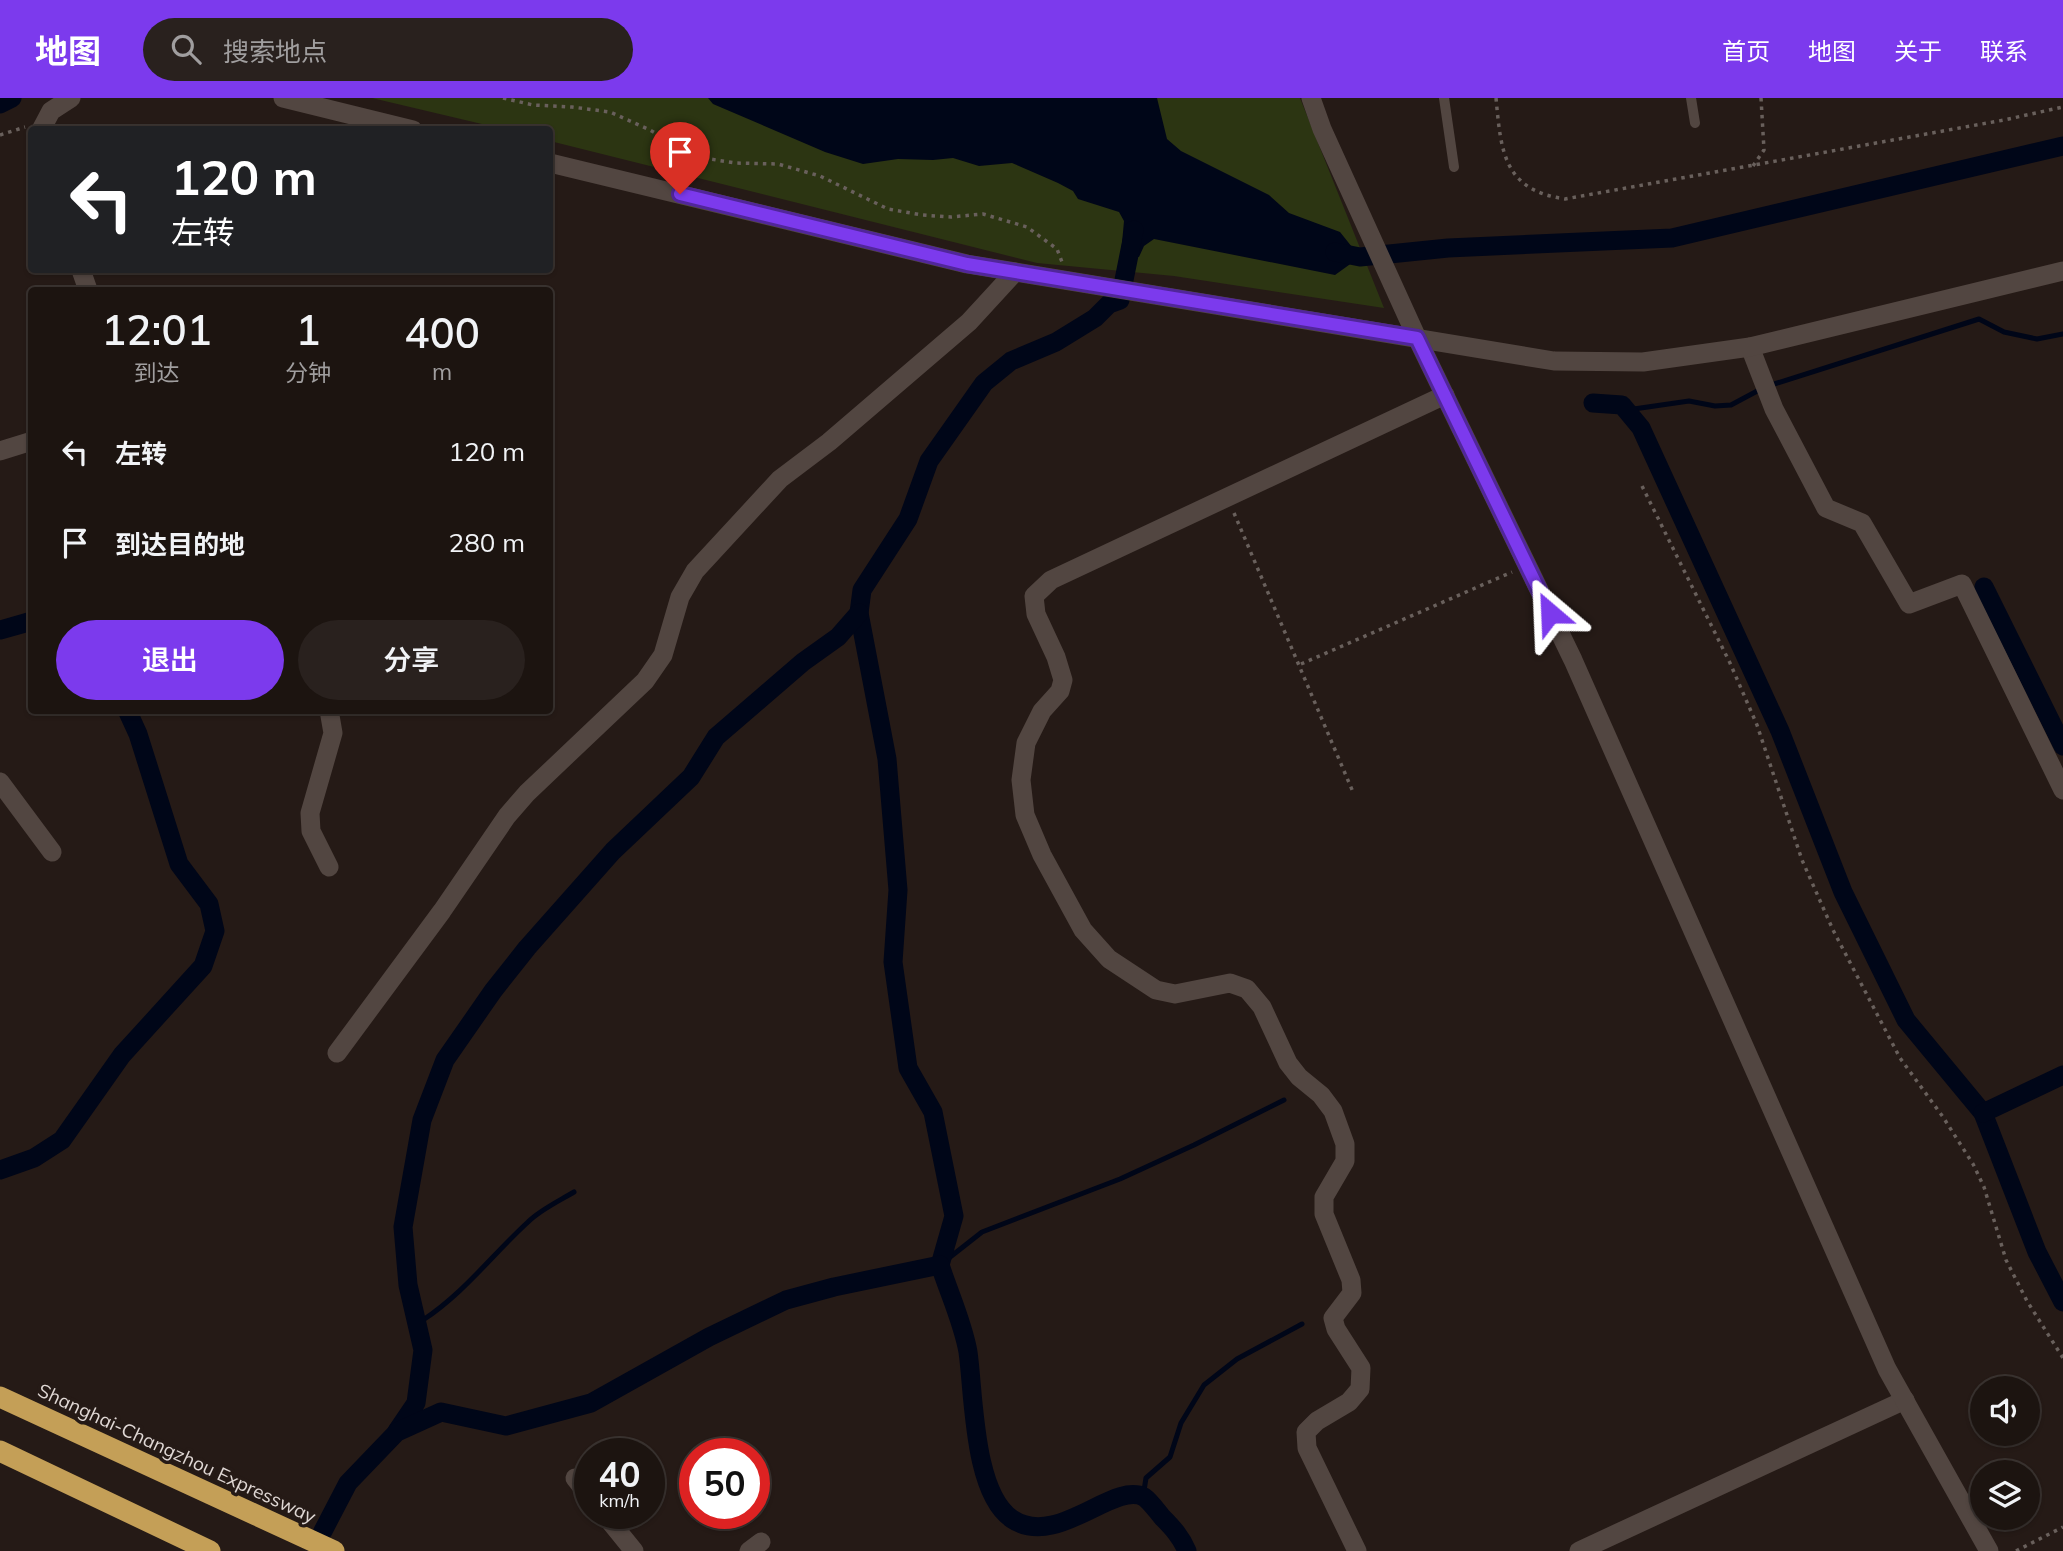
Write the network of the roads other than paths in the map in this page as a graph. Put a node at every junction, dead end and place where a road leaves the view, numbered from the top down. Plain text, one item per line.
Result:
1 (71, 98) edge
2 (283, 98) edge
3 (1311, 98) edge
4 (1444, 98) edge
5 (1691, 98) edge
6 (1695, 123) dead end
7 (43, 126) edge
8 (397, 126) edge
9 (553, 164) edge
10 (1454, 167) dead end
11 (2063, 271) edge
12 (1015, 272) junction
13 (1417, 338) junction
14 (1750, 347) junction
15 (1445, 395) junction
16 (28, 442) edge
17 (0, 452) edge
18 (330, 714) edge
19 (0, 782) edge
20 (2063, 790) edge
21 (52, 852) dead end
22 (330, 867) dead end
23 (337, 1053) dead end
24 (0, 1397) edge
25 (1905, 1400) junction
26 (0, 1451) edge
27 (616, 1529) edge
28 (210, 1551) edge
29 (334, 1551) edge
30 (634, 1551) edge
31 (1357, 1551) edge
32 (1578, 1551) edge
33 (1989, 1551) edge

1 - 7 street
2 - 8 street
3 - 13 street
4 - 10 lane
5 - 6 lane
9 - 12 street
11 - 14 street
12 - 13 street
12 - 23 street
13 - 14 street
13 - 15 street
14 - 20 street
15 - 25 street
15 - 31 street
16 - 17 street
18 - 22 street
19 - 21 street
24 - 29 highway, Shanghai-Changzhou Expressway
25 - 32 street
25 - 33 street
26 - 28 highway
27 - 30 street

